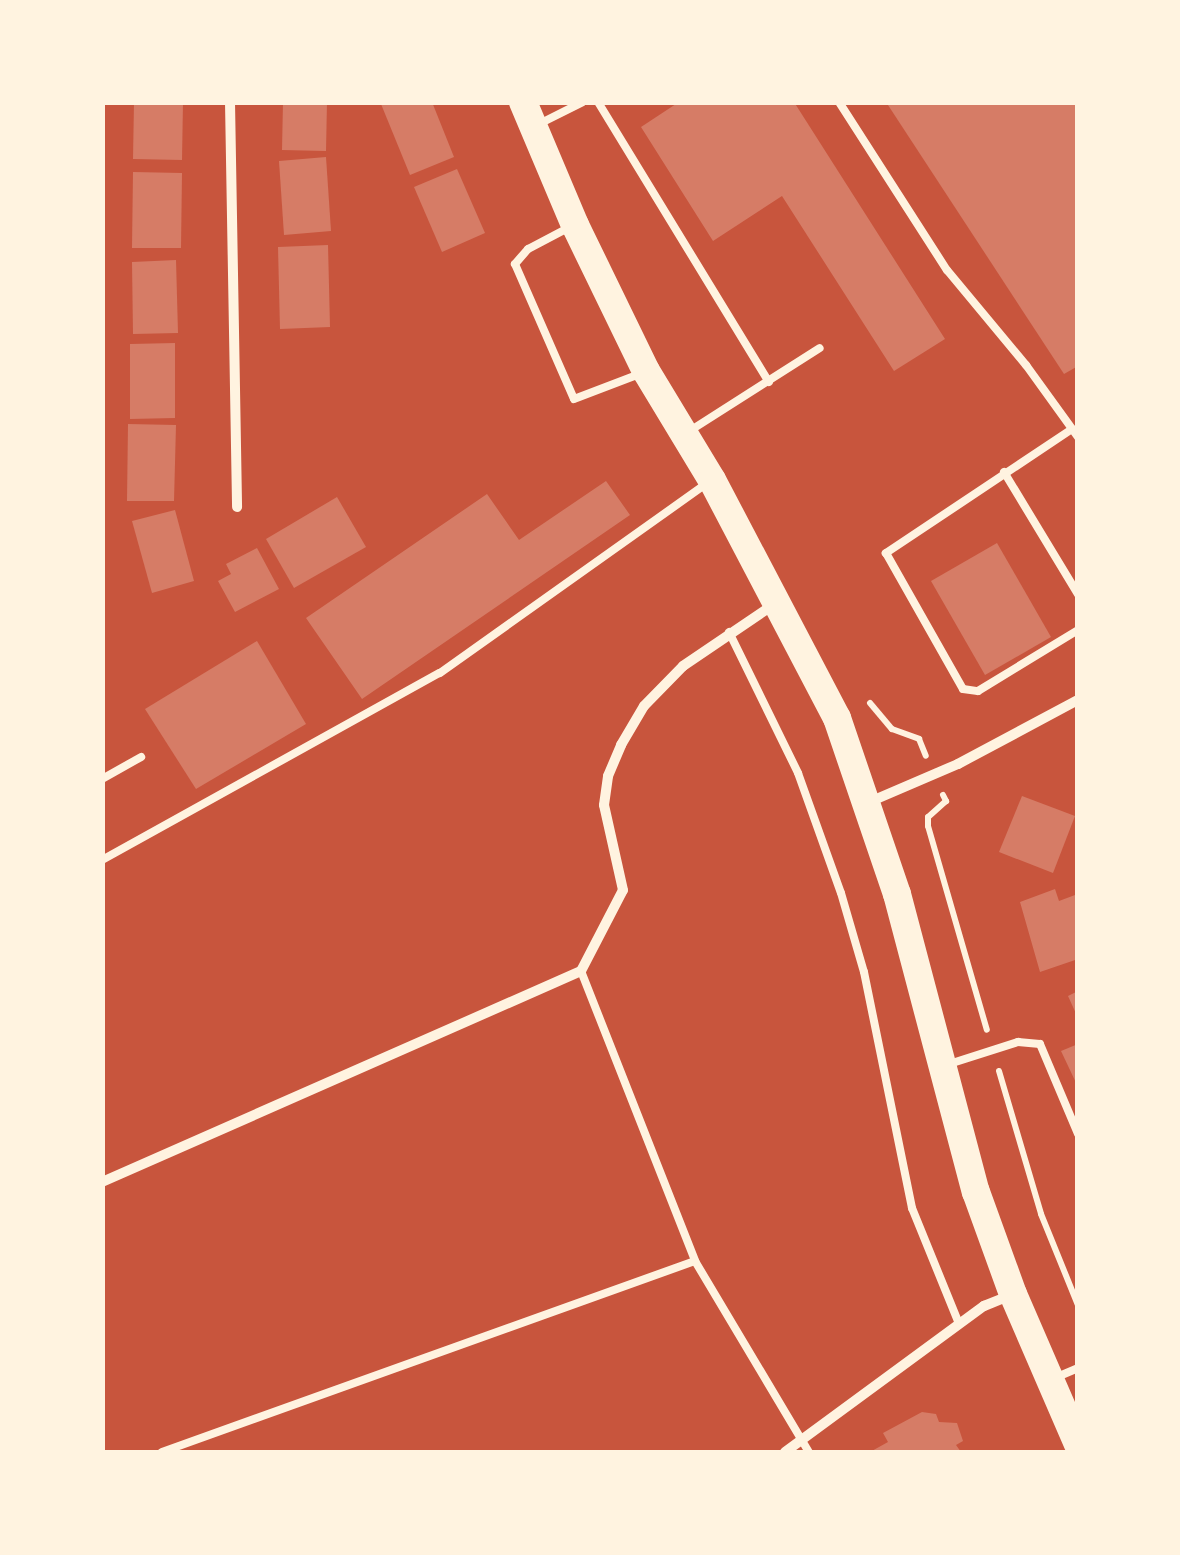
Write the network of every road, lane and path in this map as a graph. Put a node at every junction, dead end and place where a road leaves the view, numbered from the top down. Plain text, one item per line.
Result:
1 (230, 102) edge
2 (582, 102) edge
3 (598, 102) edge
4 (840, 102) edge
5 (528, 114) edge
6 (575, 225) junction
7 (820, 348) dead end
8 (646, 371) junction
9 (770, 382) junction
10 (1075, 433) edge
11 (684, 434) junction
12 (1004, 472) junction
13 (712, 480) junction
14 (236, 507) dead end
15 (1078, 594) edge
16 (778, 602) junction
17 (1078, 630) edge
18 (728, 632) junction
19 (1078, 700) edge
20 (141, 757) dead end
21 (102, 779) edge
22 (943, 796) dead end
23 (866, 804) junction
24 (102, 860) edge
25 (581, 971) junction
26 (989, 1038) dead end
27 (941, 1066) junction
28 (998, 1068) dead end
29 (1078, 1134) edge
30 (102, 1182) edge
31 (696, 1261) junction
32 (1012, 1294) junction
33 (1078, 1305) edge
34 (958, 1324) junction
35 (1078, 1368) edge
36 (1048, 1380) junction
37 (803, 1440) junction
38 (1078, 1444) edge
39 (162, 1452) edge
40 (786, 1452) edge
41 (809, 1452) edge

1 - 14 street
2 - 5 lane
3 - 9 lane
4 - 10 lane
5 - 6 highway
6 - 8 highway
6 - 8 lane
7 - 9 lane
8 - 11 highway
9 - 11 lane
10 - 12 lane
11 - 13 highway
12 - 15 lane
12 - 17 lane
13 - 16 highway
13 - 24 lane
16 - 18 street
16 - 23 highway
18 - 25 street
18 - 34 lane
19 - 23 street
20 - 21 lane
22 - 26 path
23 - 27 highway
25 - 30 street
25 - 31 lane
27 - 29 lane
27 - 32 highway
28 - 33 path
31 - 37 lane
31 - 39 lane
32 - 34 street
32 - 36 highway
34 - 37 street
35 - 36 lane
36 - 38 highway
37 - 40 street
37 - 41 lane

